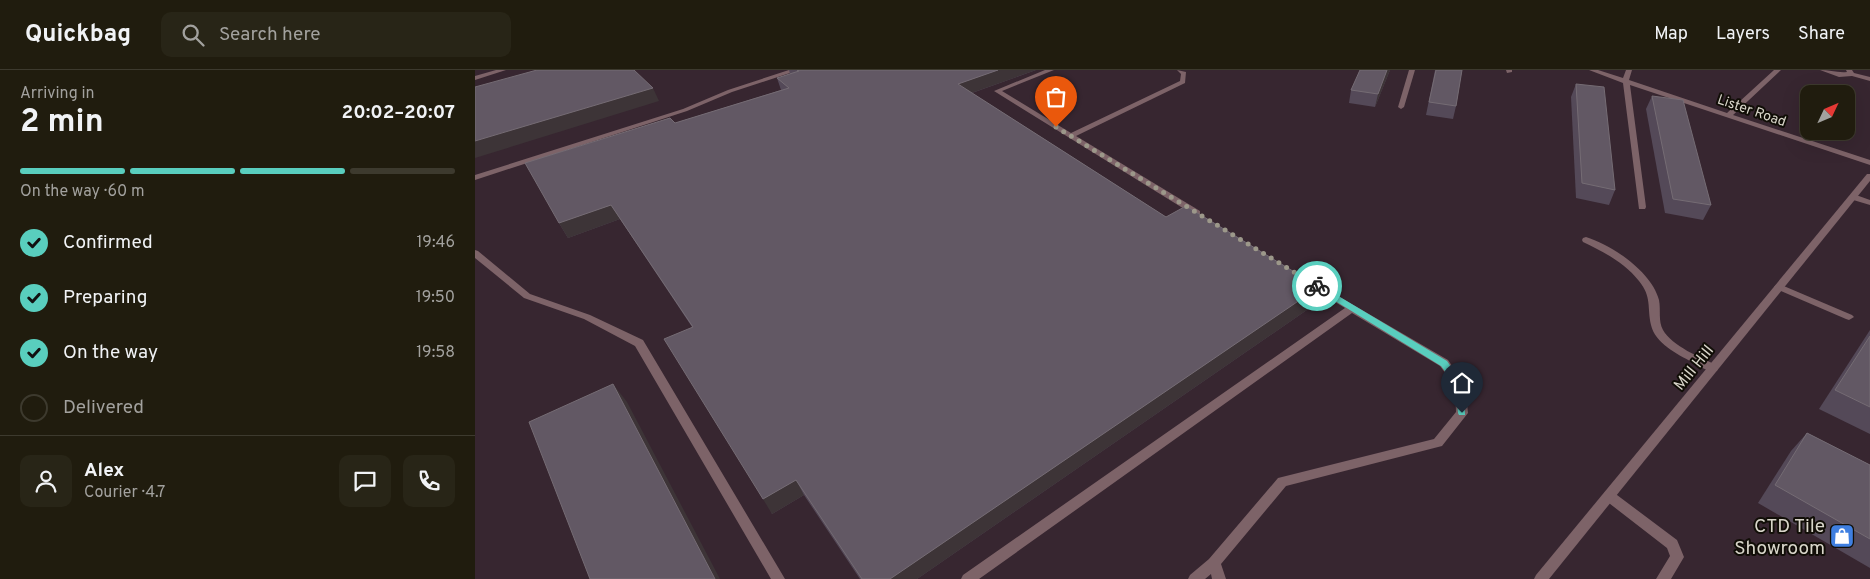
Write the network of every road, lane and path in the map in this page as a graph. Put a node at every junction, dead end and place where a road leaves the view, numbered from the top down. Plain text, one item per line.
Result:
1 (503, 70) edge
2 (796, 70) edge
3 (1051, 70) edge
4 (1180, 70) edge
5 (1412, 70) edge
6 (1592, 70) edge
7 (1629, 70) edge
8 (1777, 70) edge
9 (1823, 70) edge
10 (1850, 72) edge
11 (475, 78) edge
12 (1870, 79) edge
13 (1625, 81) junction
14 (1401, 107) dead end
15 (1728, 116) junction
16 (1071, 136) junction
17 (1870, 163) edge
18 (1870, 176) edge
19 (475, 178) edge
20 (1853, 197) junction
21 (1870, 203) edge
22 (1642, 207) dead end
23 (1207, 220) edge
24 (1586, 240) dead end
25 (475, 253) edge
26 (1301, 277) edge
27 (1779, 287) junction
28 (1352, 308) junction
29 (1849, 316) dead end
30 (1713, 368) junction
31 (1609, 496) junction
32 (1214, 563) junction
33 (778, 579) edge
34 (968, 579) edge
35 (1195, 579) edge
36 (1219, 579) edge
37 (1541, 579) edge
38 (1663, 579) edge

1 - 11 street
2 - 19 street
3 - 16 street
4 - 16 street
5 - 14 street
6 - 13 street, Lister Road
7 - 13 street
8 - 15 street
9 - 10 street
10 - 12 street
13 - 15 street, Lister Road
13 - 22 street
15 - 17 street, Lister Road
16 - 23 street
18 - 20 street, Mill Hill
20 - 21 street
20 - 27 street, Mill Hill
24 - 30 street
25 - 33 street
26 - 28 street
27 - 29 street
27 - 30 street, Mill Hill
28 - 32 street
28 - 34 street
30 - 31 street, Mill Hill
31 - 37 street, Mill Hill
31 - 38 street
32 - 35 street
32 - 36 street

